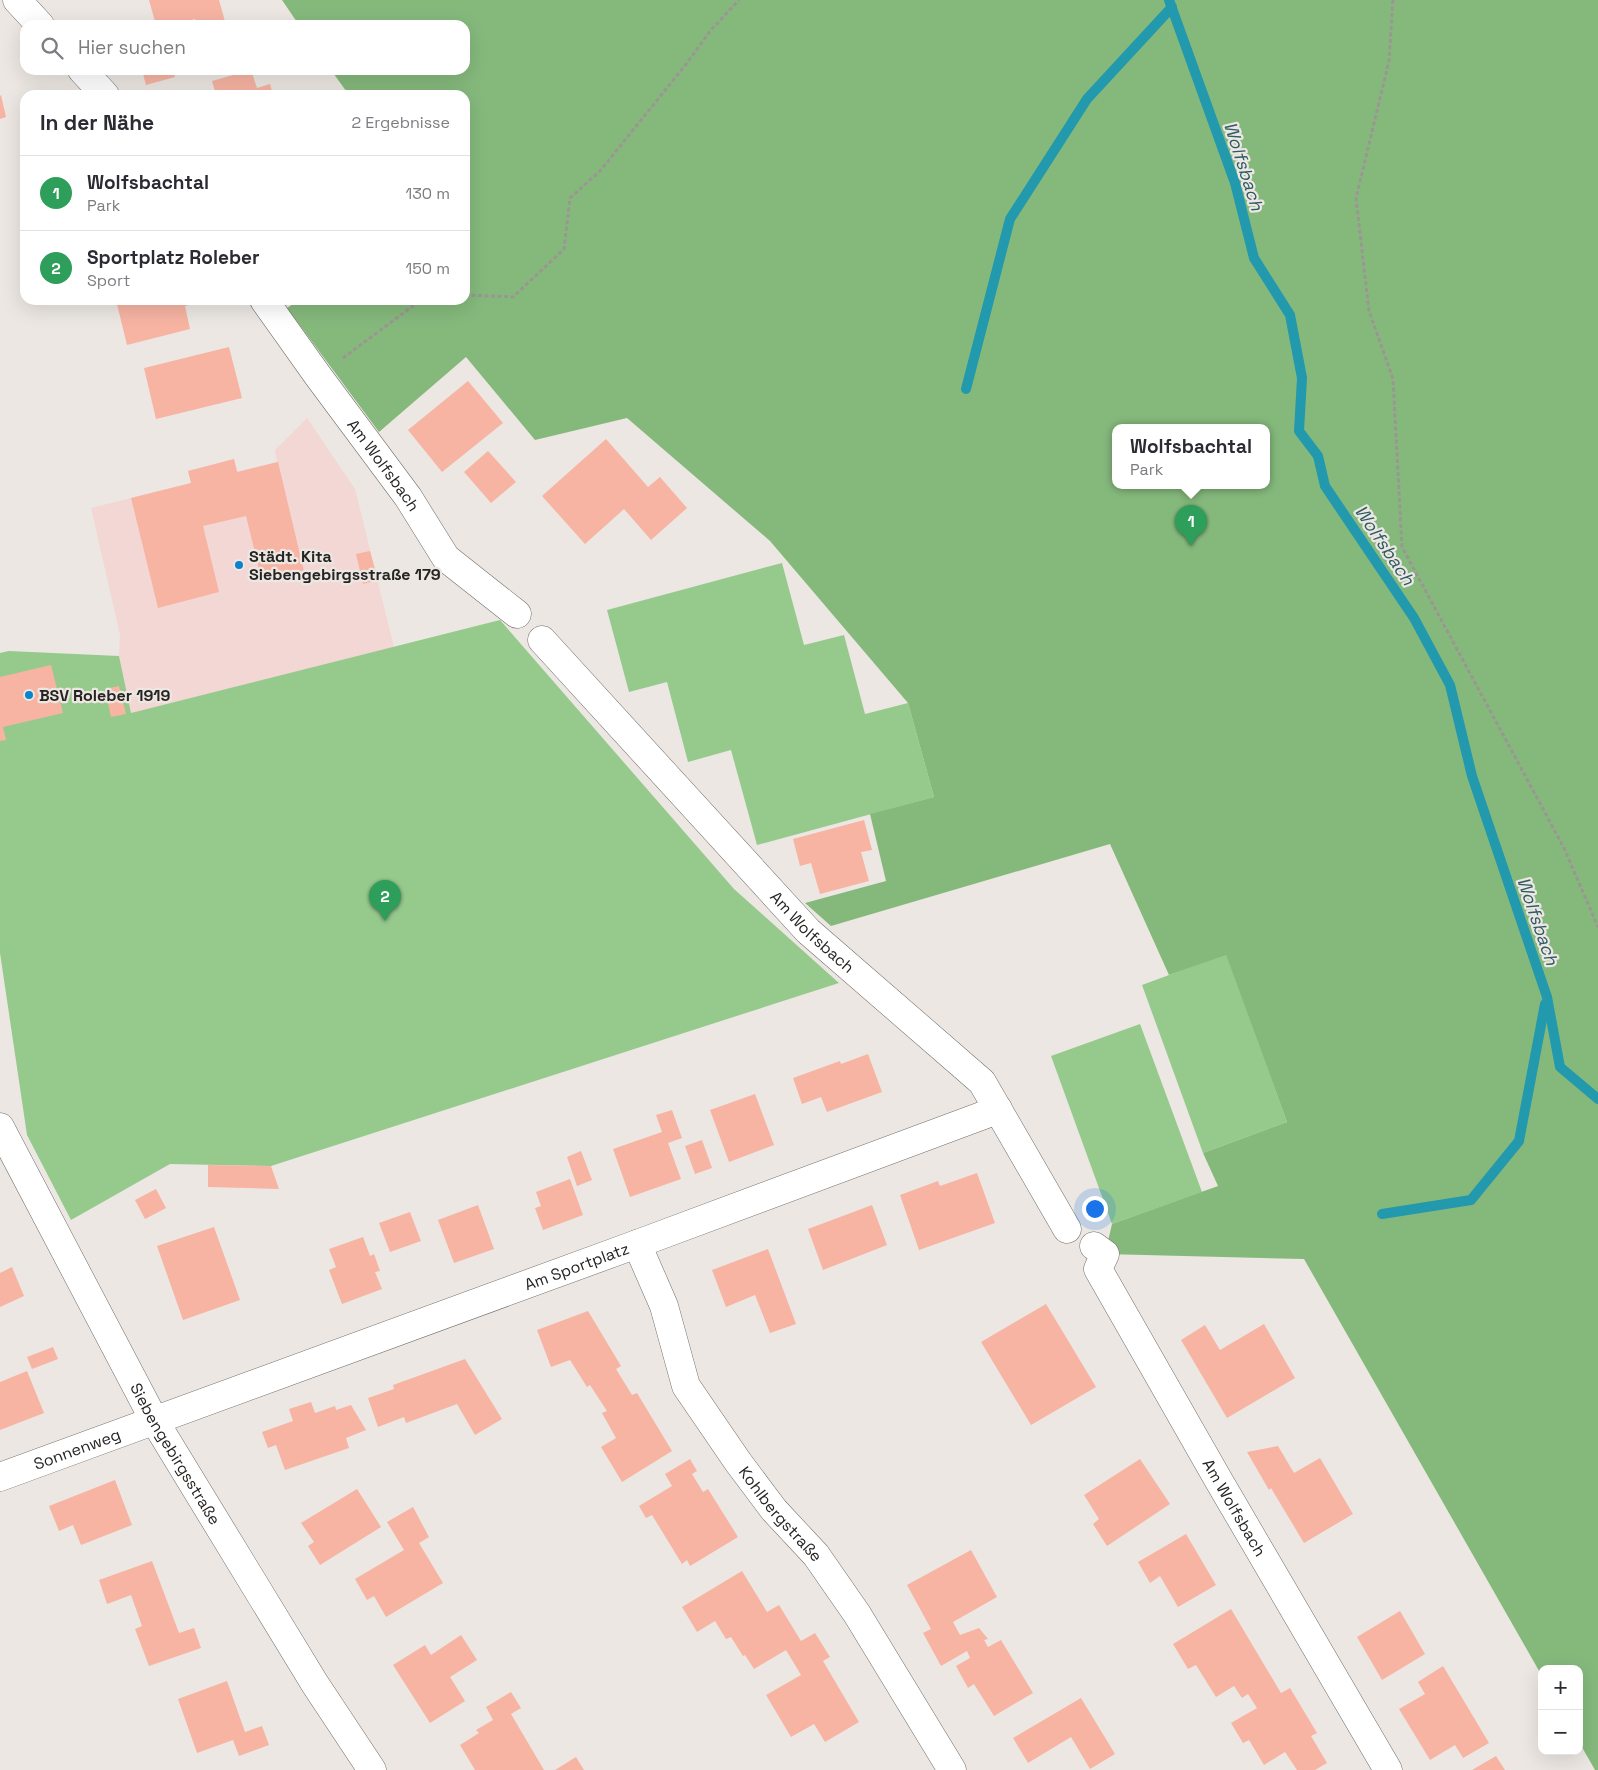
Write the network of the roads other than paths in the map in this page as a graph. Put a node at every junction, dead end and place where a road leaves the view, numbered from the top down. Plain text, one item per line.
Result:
1 (17, 0) edge
2 (35, 20) edge
3 (87, 75) edge
4 (100, 90) edge
5 (268, 305) edge
6 (517, 614) dead end
7 (542, 640) dead end
8 (998, 1109) junction
9 (0, 1127) edge
10 (1067, 1229) dead end
11 (637, 1244) junction
12 (1094, 1246) dead end
13 (154, 1420) junction
14 (0, 1477) edge
15 (372, 1770) edge
16 (952, 1770) edge
17 (1388, 1770) edge

1 - 2 street
3 - 4 street
5 - 6 street, Am Wolfsbach
7 - 8 street, Am Wolfsbach
8 - 10 street, Am Wolfsbach
8 - 11 street, Am Sportplatz
9 - 13 street, Siebengebirgsstraße
11 - 13 street, Am Sportplatz
11 - 16 street, Kohlbergstraße
12 - 17 street, Am Wolfsbach
13 - 14 street, Sonnenweg
13 - 15 street, Siebengebirgsstraße

